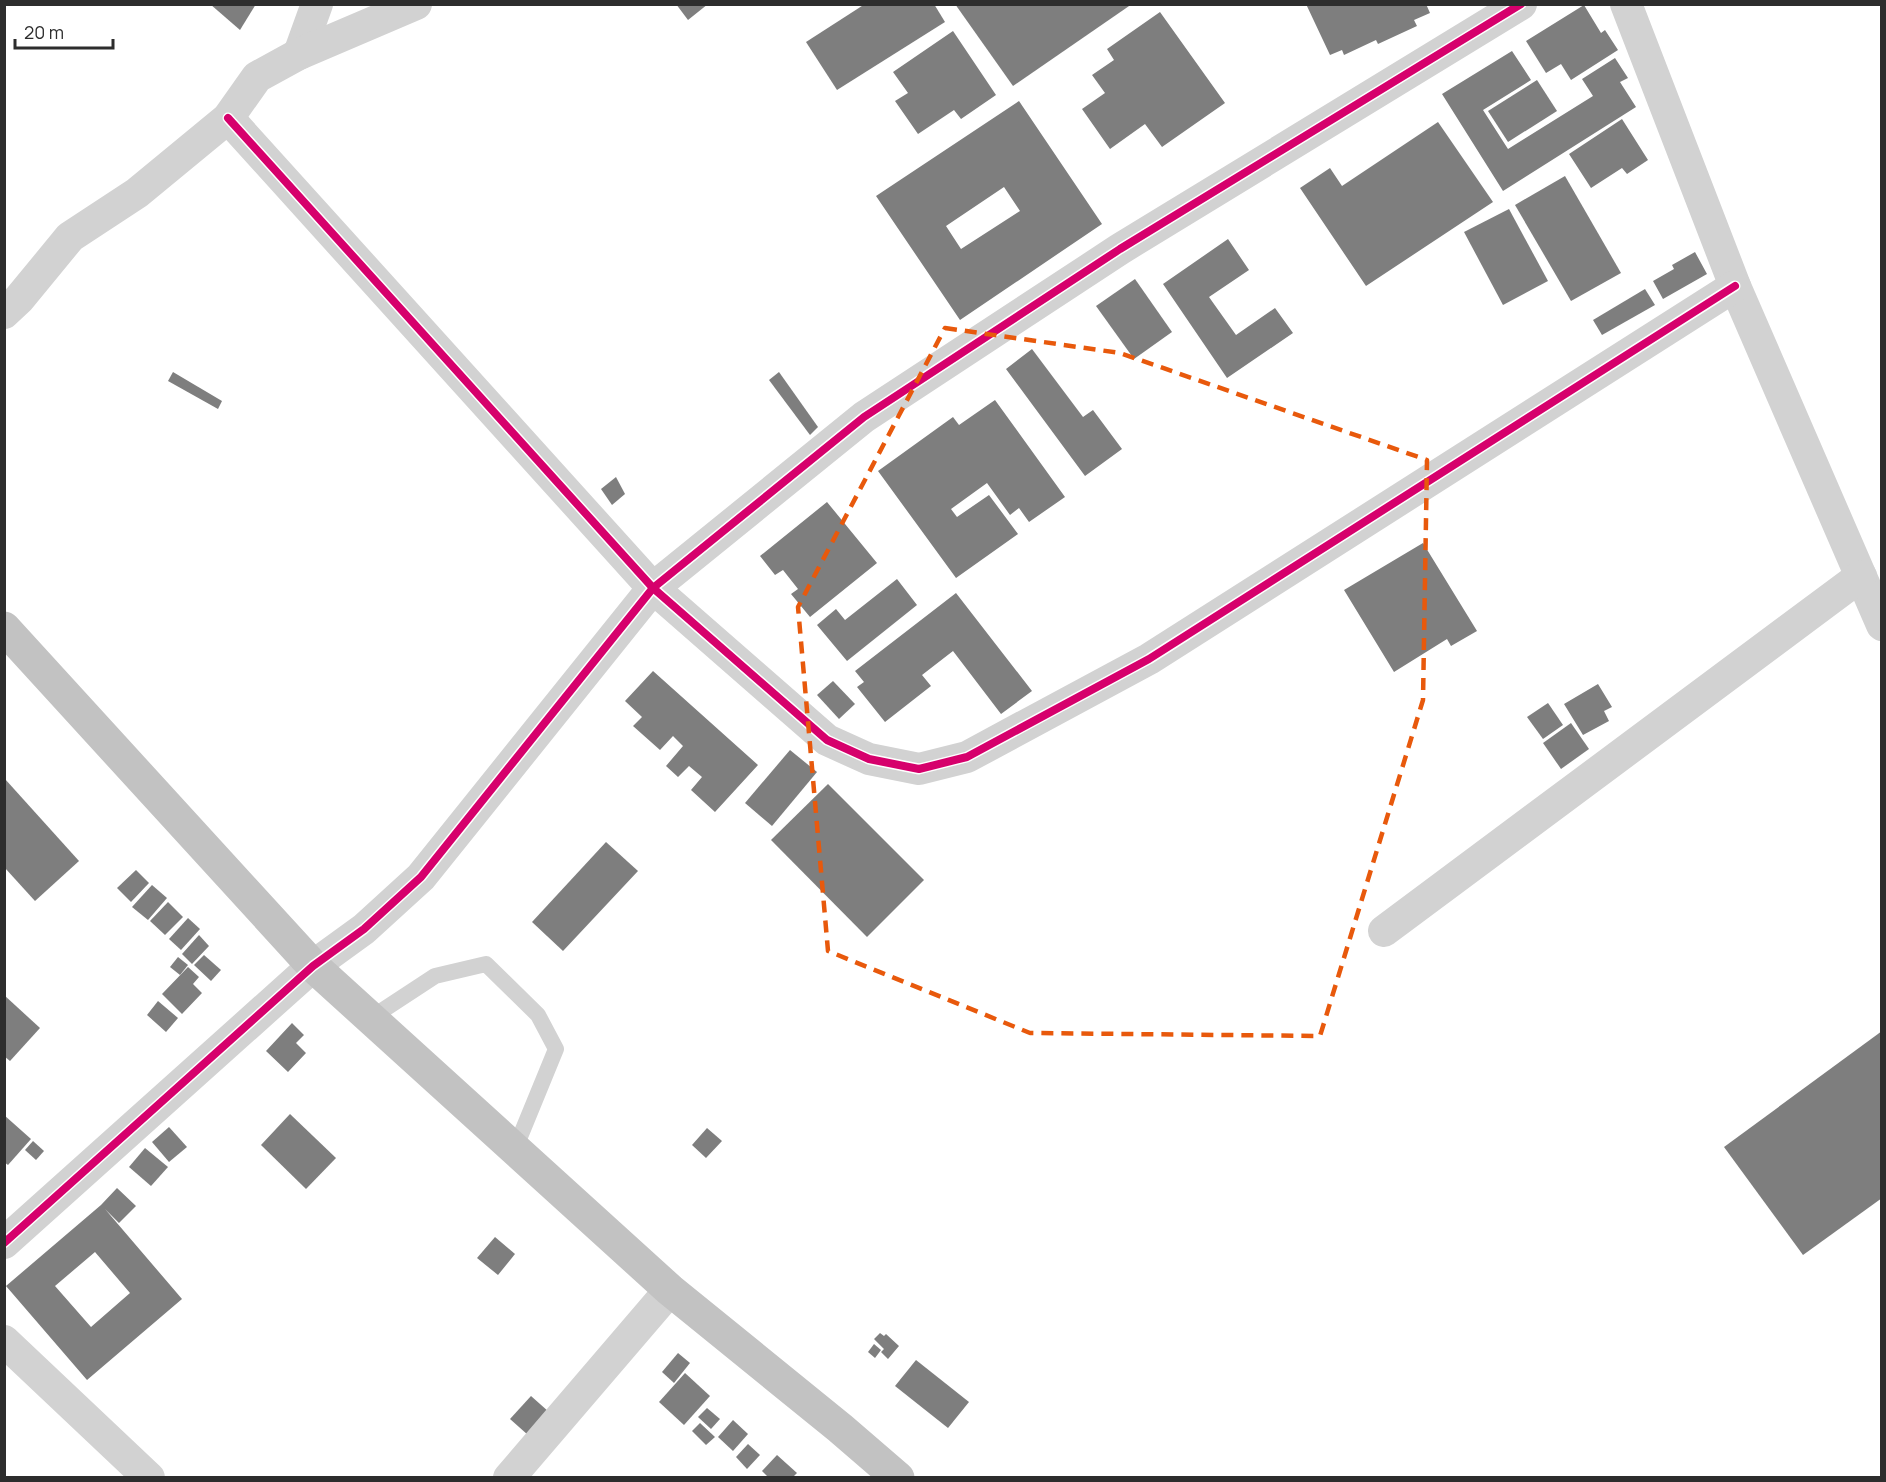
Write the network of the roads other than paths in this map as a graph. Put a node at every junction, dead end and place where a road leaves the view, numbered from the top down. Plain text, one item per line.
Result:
1 (317, 4) edge
2 (416, 4) edge
3 (1521, 4) edge
4 (1626, 4) edge
5 (299, 54) junction
6 (228, 118) junction
7 (1735, 286) junction
8 (4, 313) edge
9 (1861, 576) junction
10 (653, 588) junction
11 (1881, 625) edge
12 (4, 628) edge
13 (1384, 931) dead end
14 (313, 966) junction
15 (371, 1018) junction
16 (515, 1149) junction
17 (4, 1244) edge
18 (670, 1290) junction
19 (4, 1341) edge
20 (149, 1478) edge
21 (509, 1478) edge
22 (898, 1478) edge

1 - 5 street
2 - 5 street
3 - 10 street
4 - 7 street
5 - 6 street
6 - 8 street
6 - 10 street
7 - 9 street
7 - 10 street
9 - 11 street
9 - 13 street
10 - 14 street
12 - 14 highway
14 - 15 highway
14 - 17 street
15 - 16 highway
15 - 16 lane
16 - 18 highway
18 - 21 street
18 - 22 highway
19 - 20 street

